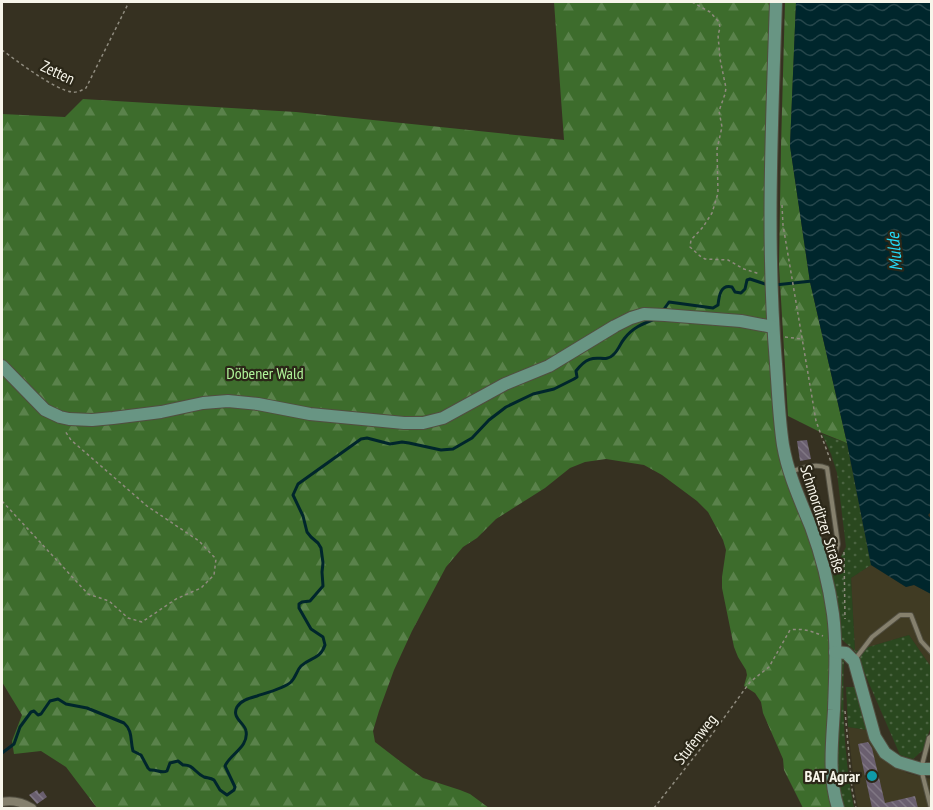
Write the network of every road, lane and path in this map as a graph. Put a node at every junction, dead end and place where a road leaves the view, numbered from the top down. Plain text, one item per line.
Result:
1 (129, 2) edge
2 (692, 2) edge
3 (776, 2) edge
4 (2, 50) edge
5 (790, 267) dead end
6 (766, 274) junction
7 (773, 332) junction
8 (2, 366) edge
9 (65, 418) junction
10 (789, 472) junction
11 (2, 501) edge
12 (823, 567) junction
13 (835, 646) junction
14 (932, 652) edge
15 (854, 661) junction
16 (845, 706) dead end
17 (932, 736) edge
18 (926, 769) edge
19 (2, 802) edge
20 (32, 808) edge
21 (654, 808) edge
22 (838, 808) edge
23 (856, 808) edge
24 (931, 808) edge

1 - 4 path, Zetten
2 - 6 path
3 - 6 street, Schmorditzer Straße
5 - 7 path
6 - 7 street, Schmorditzer Straße
7 - 9 street
7 - 10 street, Schmorditzer Straße
8 - 9 street
9 - 11 path
10 - 12 street, Schmorditzer Straße
10 - 12 lane
12 - 13 street, Schmorditzer Straße
13 - 15 street
13 - 21 path, Stufenweg
13 - 22 street, Schmorditzer Straße
14 - 15 lane
15 - 18 street
16 - 23 path
17 - 18 lane
18 - 24 lane
19 - 20 street

